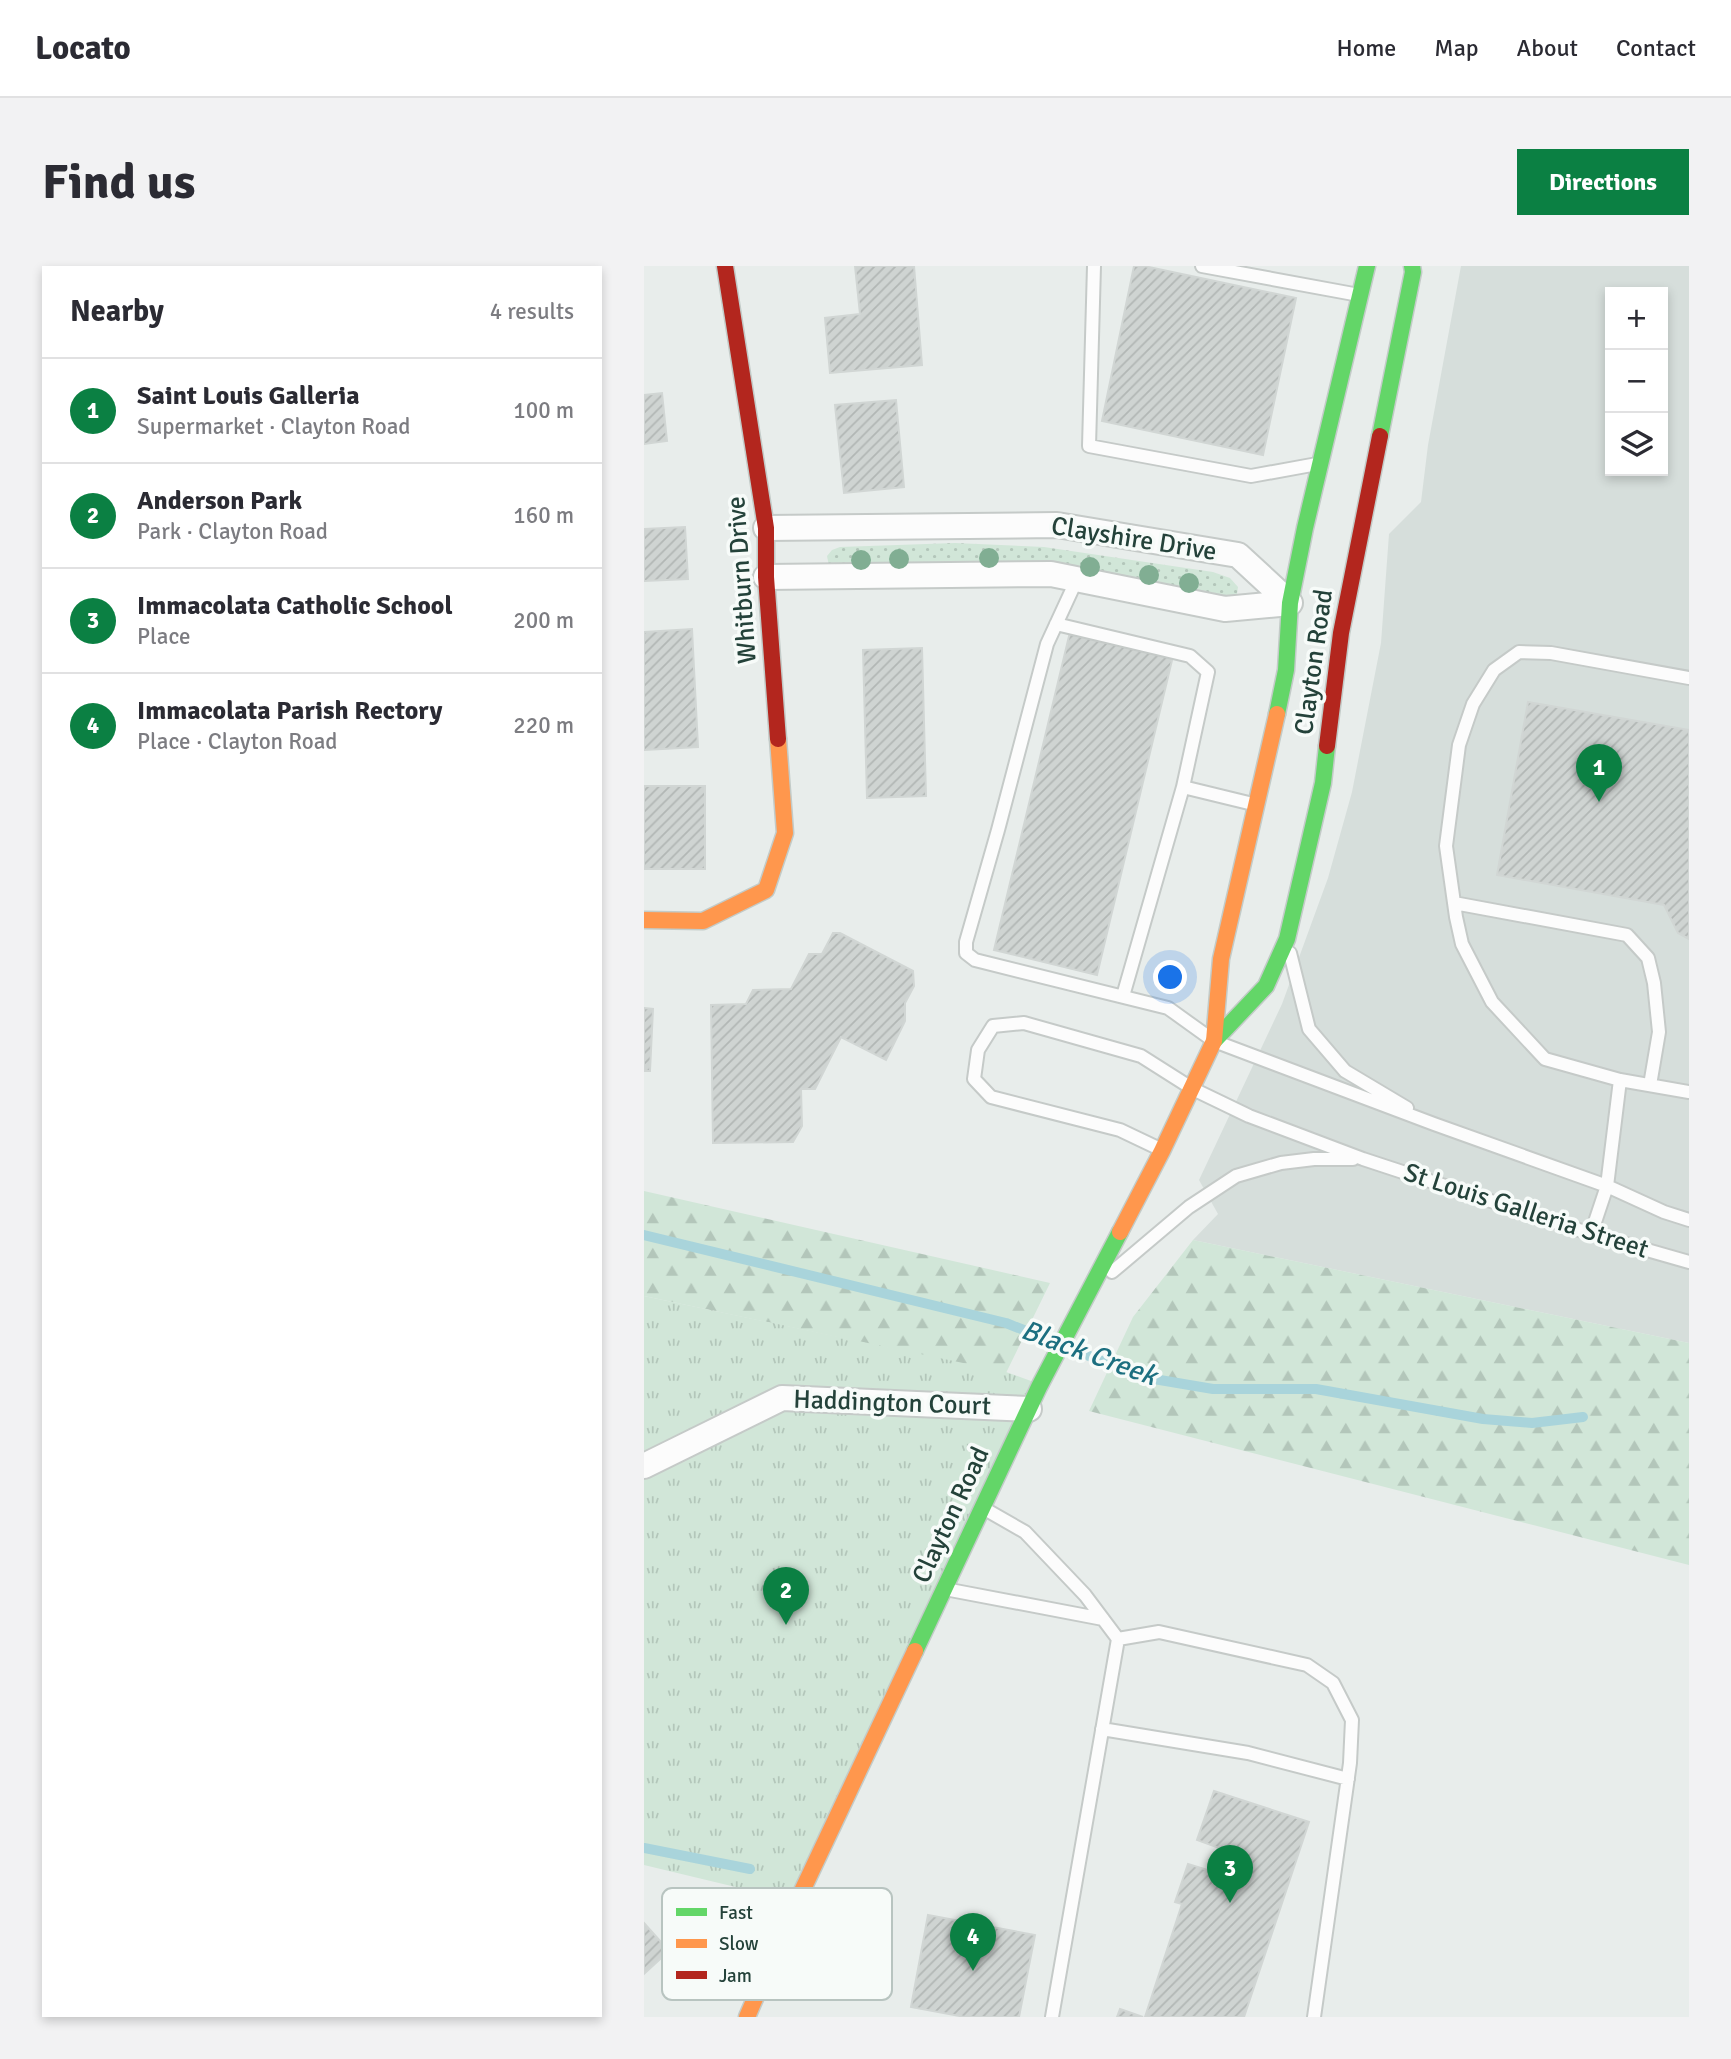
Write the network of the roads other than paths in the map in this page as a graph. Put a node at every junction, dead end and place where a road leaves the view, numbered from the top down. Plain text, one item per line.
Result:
1 (725, 266) edge
2 (1094, 266) edge
3 (1202, 266) edge
4 (1367, 266) edge
5 (1412, 266) edge
6 (1359, 295) junction
7 (1320, 464) junction
8 (766, 528) junction
9 (766, 577) junction
10 (1077, 579) junction
11 (1290, 603) junction
12 (1056, 624) junction
13 (1689, 678) edge
14 (1182, 787) junction
15 (1258, 806) junction
16 (1454, 903) junction
17 (644, 920) edge
18 (1287, 939) junction
19 (1123, 996) junction
20 (1214, 1041) junction
21 (1620, 1080) junction
22 (1650, 1085) junction
23 (1193, 1089) junction
24 (1689, 1092) edge
25 (1434, 1125) junction
26 (1162, 1151) junction
27 (1363, 1159) junction
28 (1606, 1186) junction
29 (1689, 1220) edge
30 (1591, 1234) junction
31 (1689, 1262) edge
32 (1086, 1295) junction
33 (1034, 1398) junction
34 (644, 1466) edge
35 (982, 1507) junction
36 (943, 1589) junction
37 (1103, 1619) junction
38 (1118, 1639) junction
39 (1102, 1730) junction
40 (1348, 1779) junction
41 (803, 1888) edge
42 (754, 2000) edge
43 (747, 2017) edge
44 (1052, 2017) edge
45 (1314, 2017) edge

1 - 8 main road, Whitburn Drive
2 - 7 lane
3 - 6 lane
4 - 6 main road, Clayton Road
5 - 18 main road, Clayton Road
6 - 7 main road, Clayton Road
7 - 11 main road, Clayton Road
8 - 9 main road, Whitburn Drive
8 - 11 street, Clayshire Drive
9 - 10 street, Clayshire Drive
9 - 17 main road, Whitburn Drive
10 - 11 street, Clayshire Drive
10 - 12 lane, St Louis Galleria Street
11 - 15 main road, Clayton Road
12 - 14 lane
12 - 19 lane, St Louis Galleria Street
13 - 16 lane
14 - 15 lane
14 - 19 lane
15 - 20 main road, Clayton Road
16 - 21 lane
16 - 22 lane
18 - 20 main road, Clayton Road
18 - 25 lane, St Louis Galleria Street
19 - 20 lane, St Louis Galleria Street
20 - 23 main road, Clayton Road
20 - 25 lane, St Louis Galleria Street
21 - 22 lane
21 - 28 lane
22 - 24 lane
23 - 26 main road, Clayton Road
23 - 26 lane, St Louis Galleria Street
23 - 27 lane, St Louis Galleria Street
25 - 28 lane, St Louis Galleria Street
26 - 32 main road, Clayton Road
27 - 30 lane, St Louis Galleria Street
27 - 32 lane, St Louis Galleria Street
28 - 29 lane, St Louis Galleria Street
28 - 30 lane
30 - 31 lane, St Louis Galleria Street
32 - 33 main road, Clayton Road
33 - 34 street, Haddington Court
33 - 35 main road, Clayton Road
35 - 36 main road, Clayton Road
35 - 37 lane
36 - 37 lane
36 - 41 main road, Clayton Road
37 - 38 lane
38 - 39 lane
38 - 40 lane
39 - 40 lane
39 - 44 lane
40 - 45 lane
42 - 43 main road, Clayton Road

